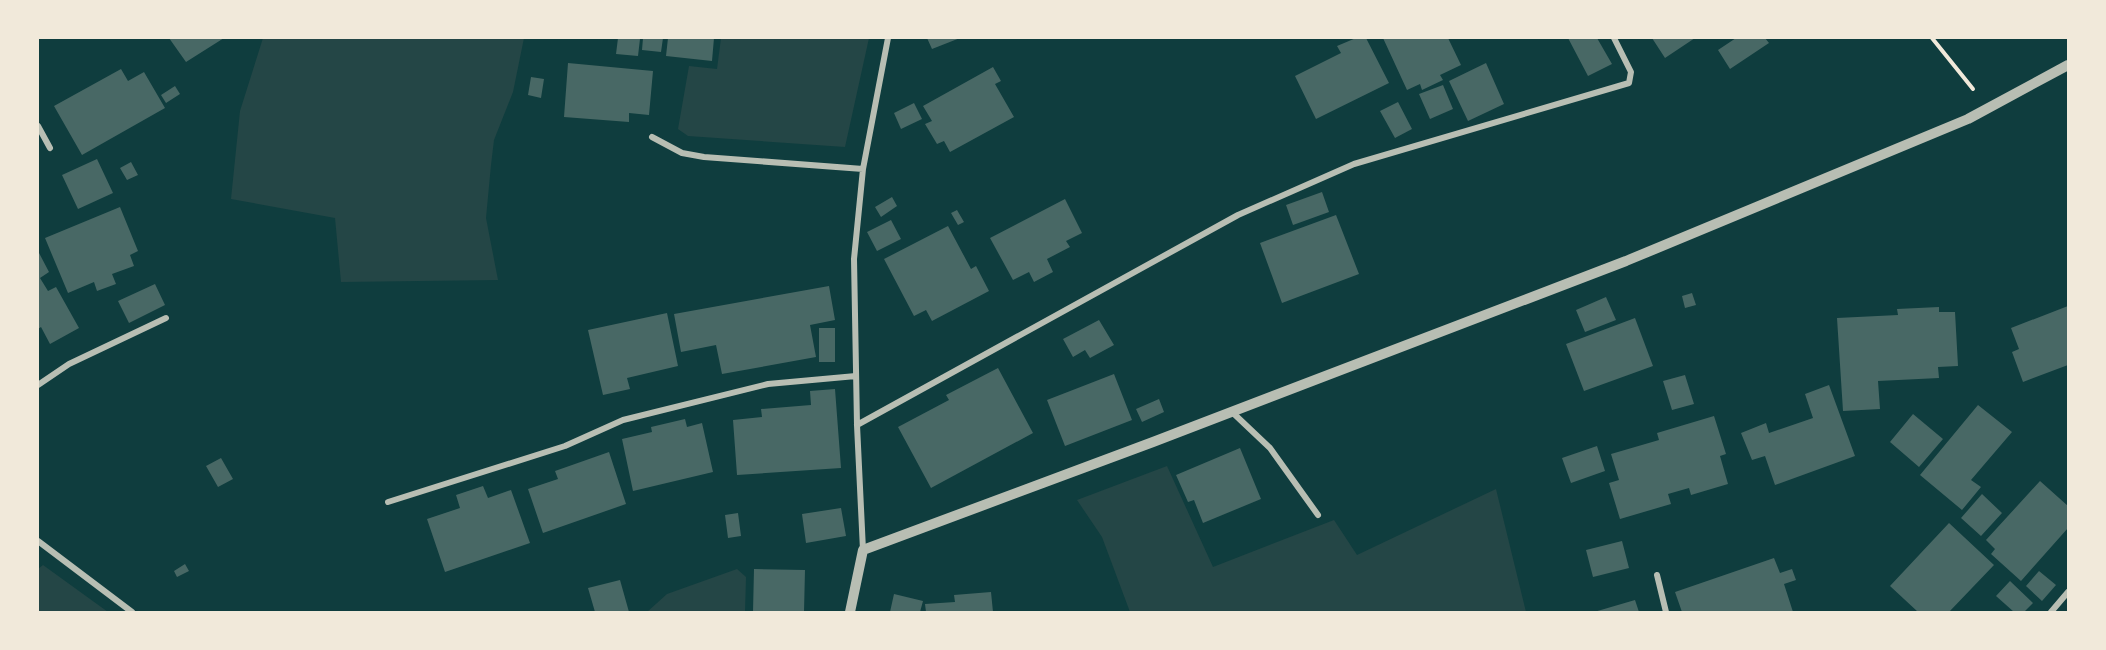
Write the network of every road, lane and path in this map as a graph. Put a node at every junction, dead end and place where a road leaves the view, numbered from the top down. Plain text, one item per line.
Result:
1 (888, 38) edge
2 (1614, 38) edge
3 (1932, 38) edge
4 (2068, 65) edge
5 (1988, 108) junction
6 (38, 126) edge
7 (652, 137) dead end
8 (50, 148) dead end
9 (863, 169) junction
10 (166, 318) dead end
11 (856, 376) junction
12 (38, 385) edge
13 (1231, 412) junction
14 (856, 425) junction
15 (388, 502) dead end
16 (1318, 515) dead end
17 (38, 541) edge
18 (863, 550) junction
19 (1657, 575) dead end
20 (2068, 592) edge
21 (132, 612) edge
22 (850, 612) edge
23 (1666, 612) edge
24 (2051, 612) edge

1 - 9 street
2 - 14 street
3 - 5 path
4 - 5 street
5 - 13 street
6 - 8 street
7 - 9 street
9 - 11 street
10 - 12 street
11 - 14 street
11 - 15 street
13 - 16 street
13 - 18 street
14 - 18 street
17 - 21 street
18 - 22 street
19 - 23 street
20 - 24 street

